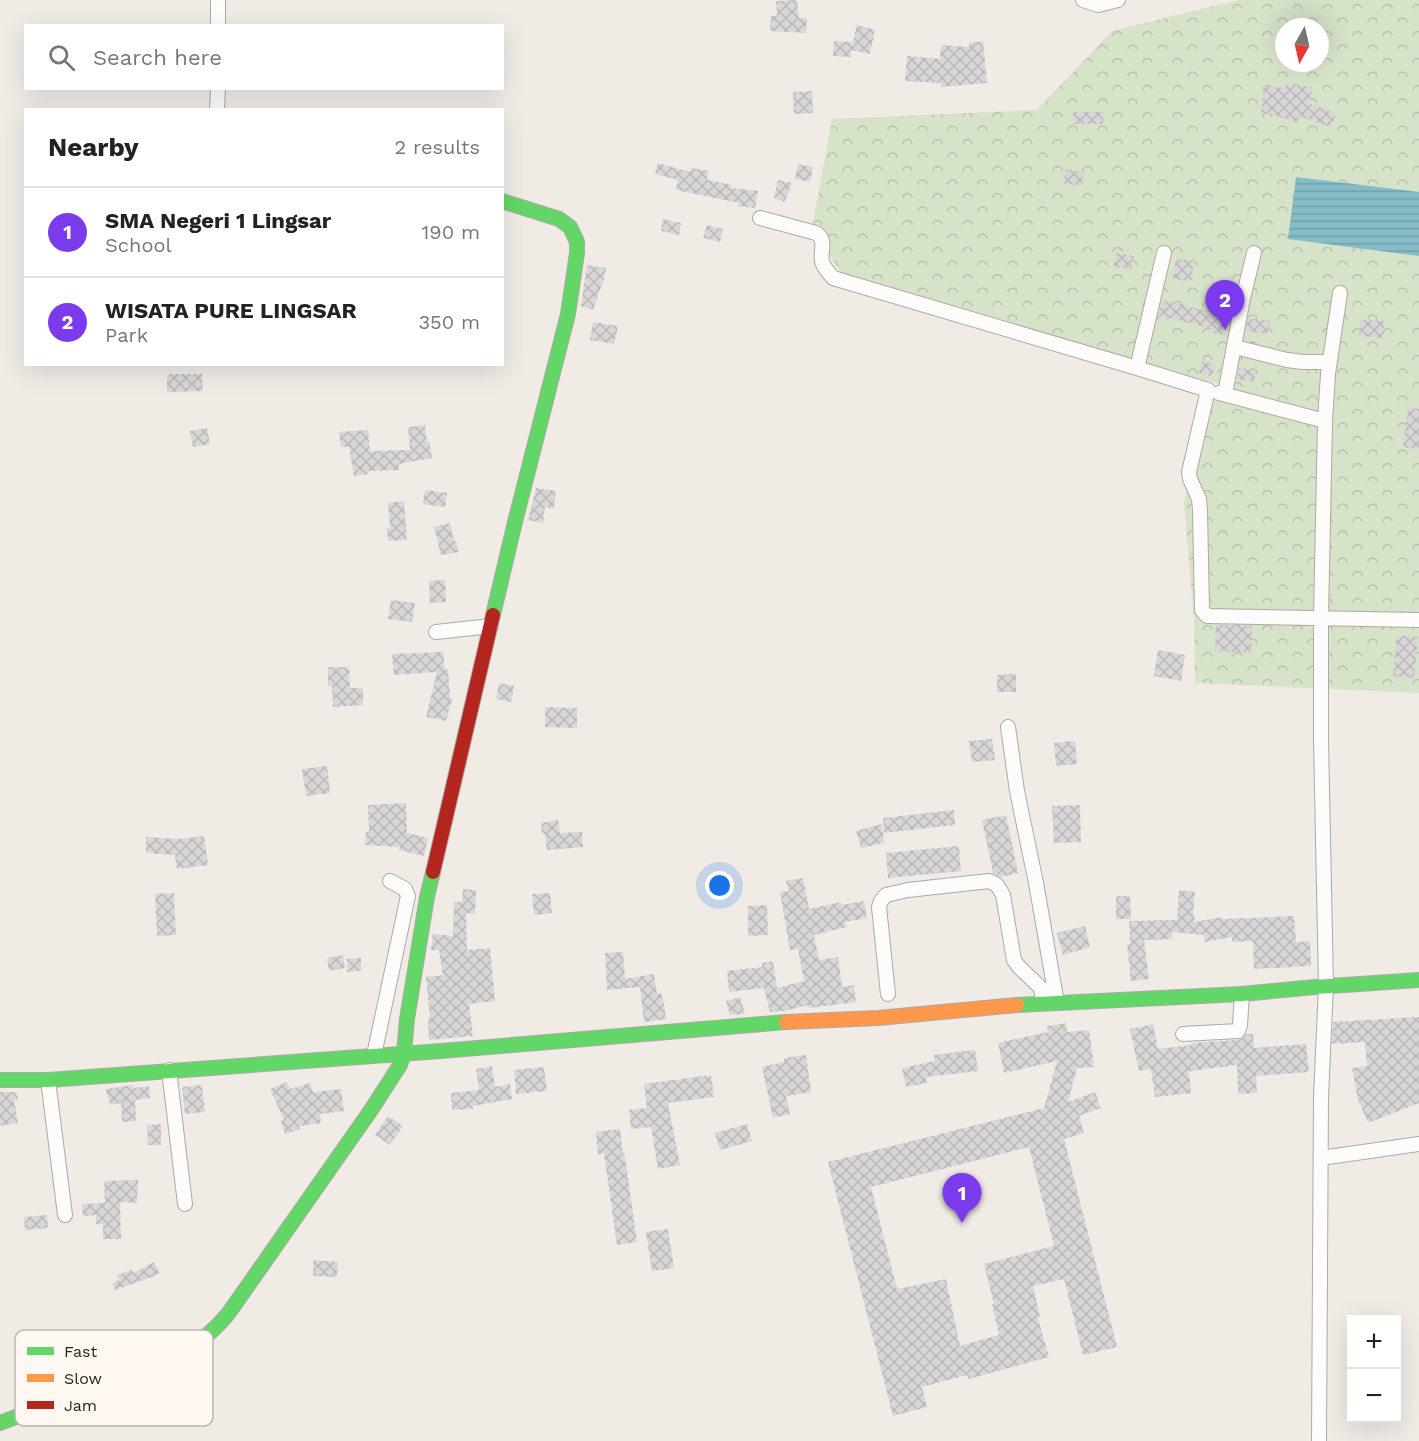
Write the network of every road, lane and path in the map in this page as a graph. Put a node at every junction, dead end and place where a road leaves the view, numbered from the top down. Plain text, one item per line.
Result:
1 (218, 0) edge
2 (1083, 0) edge
3 (1118, 0) edge
4 (218, 24) edge
5 (218, 90) edge
6 (218, 108) edge
7 (504, 202) edge
8 (760, 218) dead end
9 (1164, 253) dead end
10 (1254, 253) dead end
11 (1340, 293) dead end
12 (1234, 347) junction
13 (1330, 362) junction
14 (1137, 368) junction
15 (1208, 390) junction
16 (1225, 394) junction
17 (1325, 421) junction
18 (1320, 618) junction
19 (1419, 620) edge
20 (491, 626) junction
21 (436, 632) dead end
22 (1008, 727) dead end
23 (390, 881) dead end
24 (1419, 980) edge
25 (1326, 986) junction
26 (888, 994) dead end
27 (1242, 994) junction
28 (1042, 1003) junction
29 (1057, 1003) junction
30 (1183, 1034) dead end
31 (404, 1053) junction
32 (374, 1055) junction
33 (169, 1070) junction
34 (0, 1080) edge
35 (48, 1080) junction
36 (1419, 1144) edge
37 (1321, 1158) junction
38 (185, 1204) dead end
39 (65, 1215) dead end
40 (213, 1331) edge
41 (15, 1418) edge
42 (0, 1424) edge
43 (1319, 1441) edge

1 - 4 street
2 - 3 street
5 - 6 street
7 - 20 street
8 - 14 street
9 - 14 street
10 - 12 street
11 - 13 street
12 - 13 street
12 - 16 street
13 - 17 street
14 - 15 street
15 - 16 street
15 - 18 street
16 - 17 street
17 - 18 street
18 - 19 street
18 - 25 street
20 - 21 street
20 - 31 street
22 - 29 street
23 - 32 street
24 - 25 street
25 - 27 street
25 - 37 street
26 - 28 street
27 - 29 street
27 - 30 street
28 - 29 street
28 - 31 street
31 - 32 street
31 - 40 street
32 - 33 street
33 - 35 street
33 - 38 street
34 - 35 street
35 - 39 street
36 - 37 street
37 - 43 street
41 - 42 street

